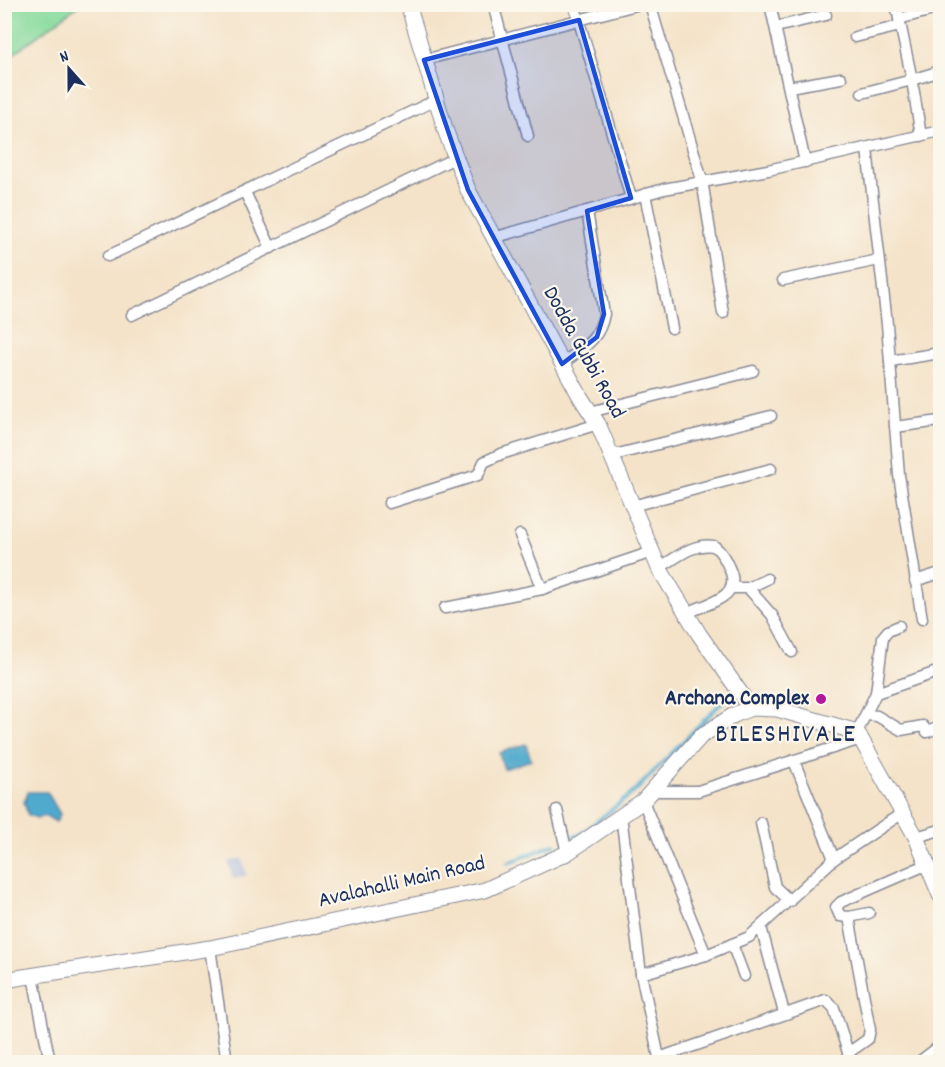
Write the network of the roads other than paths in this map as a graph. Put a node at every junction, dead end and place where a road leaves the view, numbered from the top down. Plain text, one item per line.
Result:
1 (408, 4) edge
2 (493, 4) edge
3 (574, 4) edge
4 (640, 4) edge
5 (650, 4) edge
6 (770, 4) edge
7 (896, 4) edge
8 (940, 8) edge
9 (826, 15) dead end
10 (579, 20) junction
11 (899, 22) junction
12 (776, 27) junction
13 (855, 37) dead end
14 (503, 40) junction
15 (424, 60) junction
16 (940, 71) edge
17 (841, 78) dead end
18 (912, 80) junction
19 (789, 87) junction
20 (862, 93) dead end
21 (436, 100) junction
22 (940, 131) edge
23 (528, 136) dead end
24 (921, 136) junction
25 (867, 148) junction
26 (455, 158) junction
27 (805, 162) junction
28 (702, 180) junction
29 (245, 192) junction
30 (645, 194) junction
31 (631, 198) junction
32 (587, 211) junction
33 (493, 238) junction
34 (271, 248) junction
35 (108, 256) dead end
36 (879, 260) junction
37 (783, 280) dead end
38 (723, 314) dead end
39 (132, 315) dead end
40 (672, 328) dead end
41 (940, 353) edge
42 (890, 361) junction
43 (562, 364) junction
44 (753, 371) dead end
45 (771, 416) dead end
46 (594, 418) junction
47 (940, 421) edge
48 (895, 427) junction
49 (610, 456) junction
50 (771, 469) dead end
51 (389, 504) dead end
52 (632, 506) junction
53 (520, 535) dead end
54 (652, 552) junction
55 (659, 568) junction
56 (940, 573) edge
57 (767, 579) dead end
58 (915, 581) junction
59 (732, 588) junction
60 (748, 588) junction
61 (542, 589) junction
62 (445, 608) dead end
63 (686, 613) junction
64 (922, 619) dead end
65 (899, 626) dead end
66 (792, 652) dead end
67 (940, 671) edge
68 (876, 693) junction
69 (751, 708) junction
70 (866, 714) junction
71 (940, 727) edge
72 (859, 735) junction
73 (794, 761) junction
74 (648, 796) junction
75 (557, 810) dead end
76 (901, 814) junction
77 (621, 815) junction
78 (761, 823) dead end
79 (940, 830) edge
80 (916, 837) junction
81 (567, 853) junction
82 (834, 859) junction
83 (928, 864) junction
84 (940, 895) edge
85 (790, 900) junction
86 (869, 913) dead end
87 (849, 917) junction
88 (761, 927) junction
89 (732, 944) junction
90 (210, 948) junction
91 (706, 954) junction
92 (641, 974) junction
93 (33, 976) junction
94 (744, 976) dead end
95 (4, 980) edge
96 (784, 1013) junction
97 (940, 1047) edge
98 (850, 1058) edge
99 (659, 1060) edge
100 (50, 1062) edge
101 (227, 1062) edge
102 (919, 1062) edge

1 - 15 main road, Dodda Gubbi Road
2 - 14 street
3 - 10 street
4 - 10 street
5 - 28 street
6 - 12 street
7 - 11 street
8 - 11 street
9 - 12 street
10 - 14 street
10 - 31 street
11 - 13 street
11 - 18 street
12 - 19 street
14 - 15 street
14 - 23 street
15 - 21 main road, Dodda Gubbi Road
16 - 18 street
17 - 19 street
18 - 20 street
18 - 24 street
19 - 27 street
21 - 26 main road, Dodda Gubbi Road
21 - 29 street
22 - 24 street
24 - 25 street
25 - 27 street
25 - 36 street
26 - 33 main road, Dodda Gubbi Road
26 - 34 street
27 - 28 street
28 - 30 street
28 - 38 street
29 - 34 street
29 - 35 street
30 - 31 street
30 - 40 street
31 - 32 street
32 - 33 street
32 - 43 street
33 - 43 main road, Dodda Gubbi Road
34 - 39 street
36 - 37 street
36 - 42 street
41 - 42 street
42 - 48 street
43 - 46 main road, Dodda Gubbi Road
44 - 46 street
45 - 49 street
46 - 49 main road, Dodda Gubbi Road
46 - 51 street
47 - 48 street
48 - 58 street
49 - 52 main road, Dodda Gubbi Road
50 - 52 street
52 - 54 main road, Dodda Gubbi Road
53 - 61 street
54 - 55 main road, Dodda Gubbi Road
54 - 61 street
55 - 59 street
55 - 63 main road, Dodda Gubbi Road
56 - 58 street
57 - 60 street
58 - 64 street
59 - 60 street
59 - 63 street
60 - 66 street
61 - 62 street
63 - 69 main road, Dodda Gubbi Road
65 - 68 street
67 - 68 street
68 - 70 street
69 - 72 main road, Avalahalli Main Road
69 - 74 main road, Avalahalli Main Road
70 - 71 street
70 - 72 street
72 - 73 street
72 - 76 main road
73 - 74 street
73 - 82 street
74 - 77 main road, Avalahalli Main Road
74 - 91 street
75 - 81 street
76 - 80 main road
76 - 82 street
77 - 81 main road, Avalahalli Main Road
77 - 92 street
78 - 85 street
79 - 80 street
80 - 83 main road
81 - 90 main road, Avalahalli Main Road
82 - 85 street
83 - 84 main road
83 - 87 street
85 - 88 street
86 - 87 street
87 - 98 street
88 - 89 street
88 - 96 street
89 - 91 street
89 - 94 street
90 - 93 main road, Avalahalli Main Road
90 - 101 street
91 - 92 street
92 - 99 street
93 - 95 main road, Avalahalli Main Road
93 - 100 street
96 - 98 street
96 - 99 street
97 - 102 street

